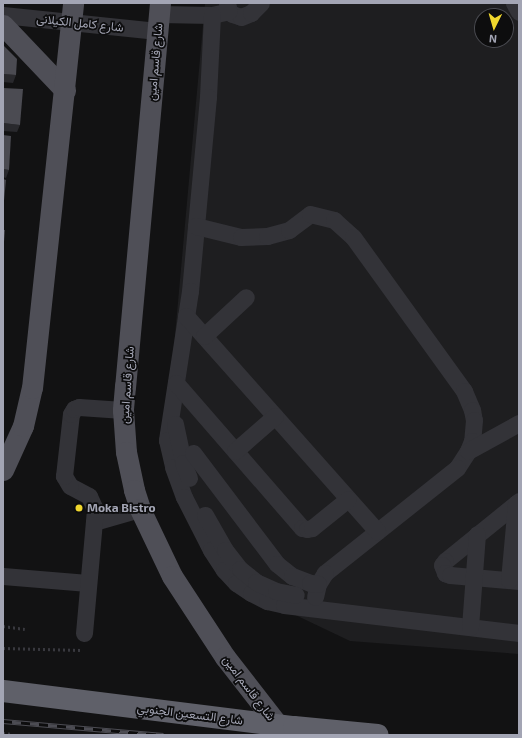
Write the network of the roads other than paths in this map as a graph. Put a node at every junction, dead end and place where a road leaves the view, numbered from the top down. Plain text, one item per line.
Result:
1 (261, 3) edge
2 (514, 3) edge
3 (223, 10) edge
4 (519, 12) edge
5 (72, 13) edge
6 (3, 15) edge
7 (159, 16) edge
8 (3, 25) edge
9 (65, 90) junction
10 (196, 226) junction
11 (246, 297) dead end
12 (186, 316) junction
13 (204, 336) junction
14 (176, 383) junction
15 (123, 410) junction
16 (172, 413) junction
17 (275, 416) junction
18 (519, 423) edge
19 (235, 451) junction
20 (468, 451) junction
21 (193, 453) dead end
22 (3, 470) edge
23 (348, 499) junction
24 (517, 502) edge
25 (140, 509) junction
26 (94, 522) junction
27 (377, 531) junction
28 (477, 534) junction
29 (3, 576) edge
30 (474, 577) junction
31 (514, 581) edge
32 (88, 583) junction
33 (317, 590) junction
34 (470, 621) junction
35 (519, 621) edge
36 (84, 633) road end
37 (519, 633) edge
38 (3, 691) edge
39 (278, 725) junction
40 (378, 735) edge

1 - 3 street, شارع كامل الكيلانى
2 - 4 street
3 - 7 street, شارع كامل الكيلانى
3 - 10 street
5 - 6 street, شارع كامل الكيلانى
5 - 7 street, شارع كامل الكيلانى
5 - 9 main road
7 - 15 main road, شارع قاسم امين
8 - 9 main road
9 - 22 main road
10 - 12 street
10 - 20 street
11 - 13 street
12 - 13 street
12 - 14 street
13 - 17 street
14 - 16 street
14 - 19 street
15 - 25 main road, شارع قاسم امين
15 - 26 street
16 - 33 street
16 - 34 street
17 - 19 street
17 - 23 street
18 - 20 street
19 - 23 street
20 - 27 street
21 - 33 street
23 - 27 street
24 - 28 street
24 - 31 street
25 - 26 street
25 - 39 main road, شارع قاسم امين
26 - 32 street
27 - 33 street
28 - 30 street
28 - 30 street
29 - 32 street
30 - 31 street
30 - 34 street
32 - 36 street
33 - 34 street
34 - 35 street
34 - 37 street
38 - 39 highway, شارع التسعين الجنوبي
39 - 40 highway, شارع التسعين الجنوبي

